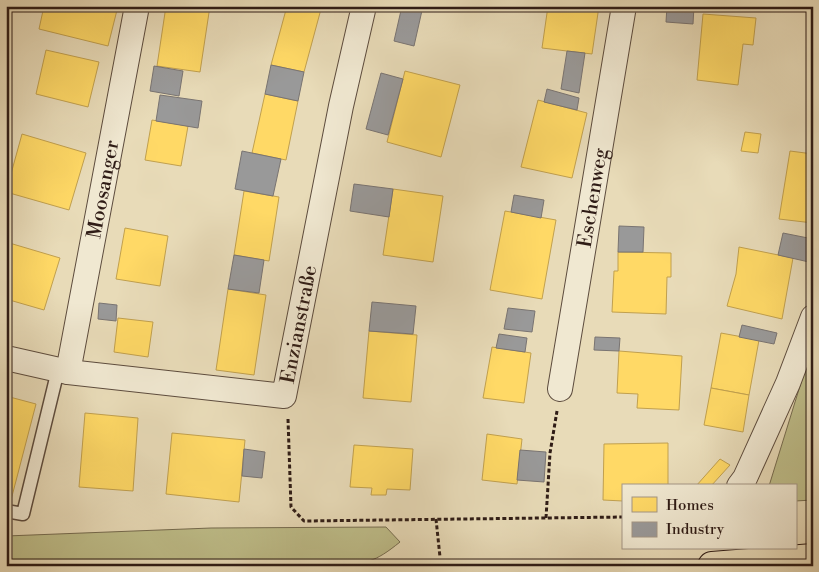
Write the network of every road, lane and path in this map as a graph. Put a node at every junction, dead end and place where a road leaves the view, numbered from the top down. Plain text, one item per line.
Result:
1 (137, 6) edge
2 (364, 6) edge
3 (624, 6) edge
4 (813, 317) edge
5 (6, 358) edge
6 (63, 371) junction
7 (560, 389) joint
8 (284, 396) junction
9 (740, 484) edge
10 (6, 511) edge
11 (622, 517) edge
12 (546, 518) junction
13 (436, 519) junction
14 (440, 557) dead end
15 (813, 558) edge
16 (712, 566) edge

1 - 6 street, Moosanger
2 - 8 street, Enzianstraße
3 - 7 street, Eschenweg
4 - 9 street
5 - 6 street, Enzianstraße
6 - 8 street, Enzianstraße
6 - 10 lane
7 - 12 path
8 - 13 path
11 - 12 path
12 - 13 path
13 - 14 path
15 - 16 highway

